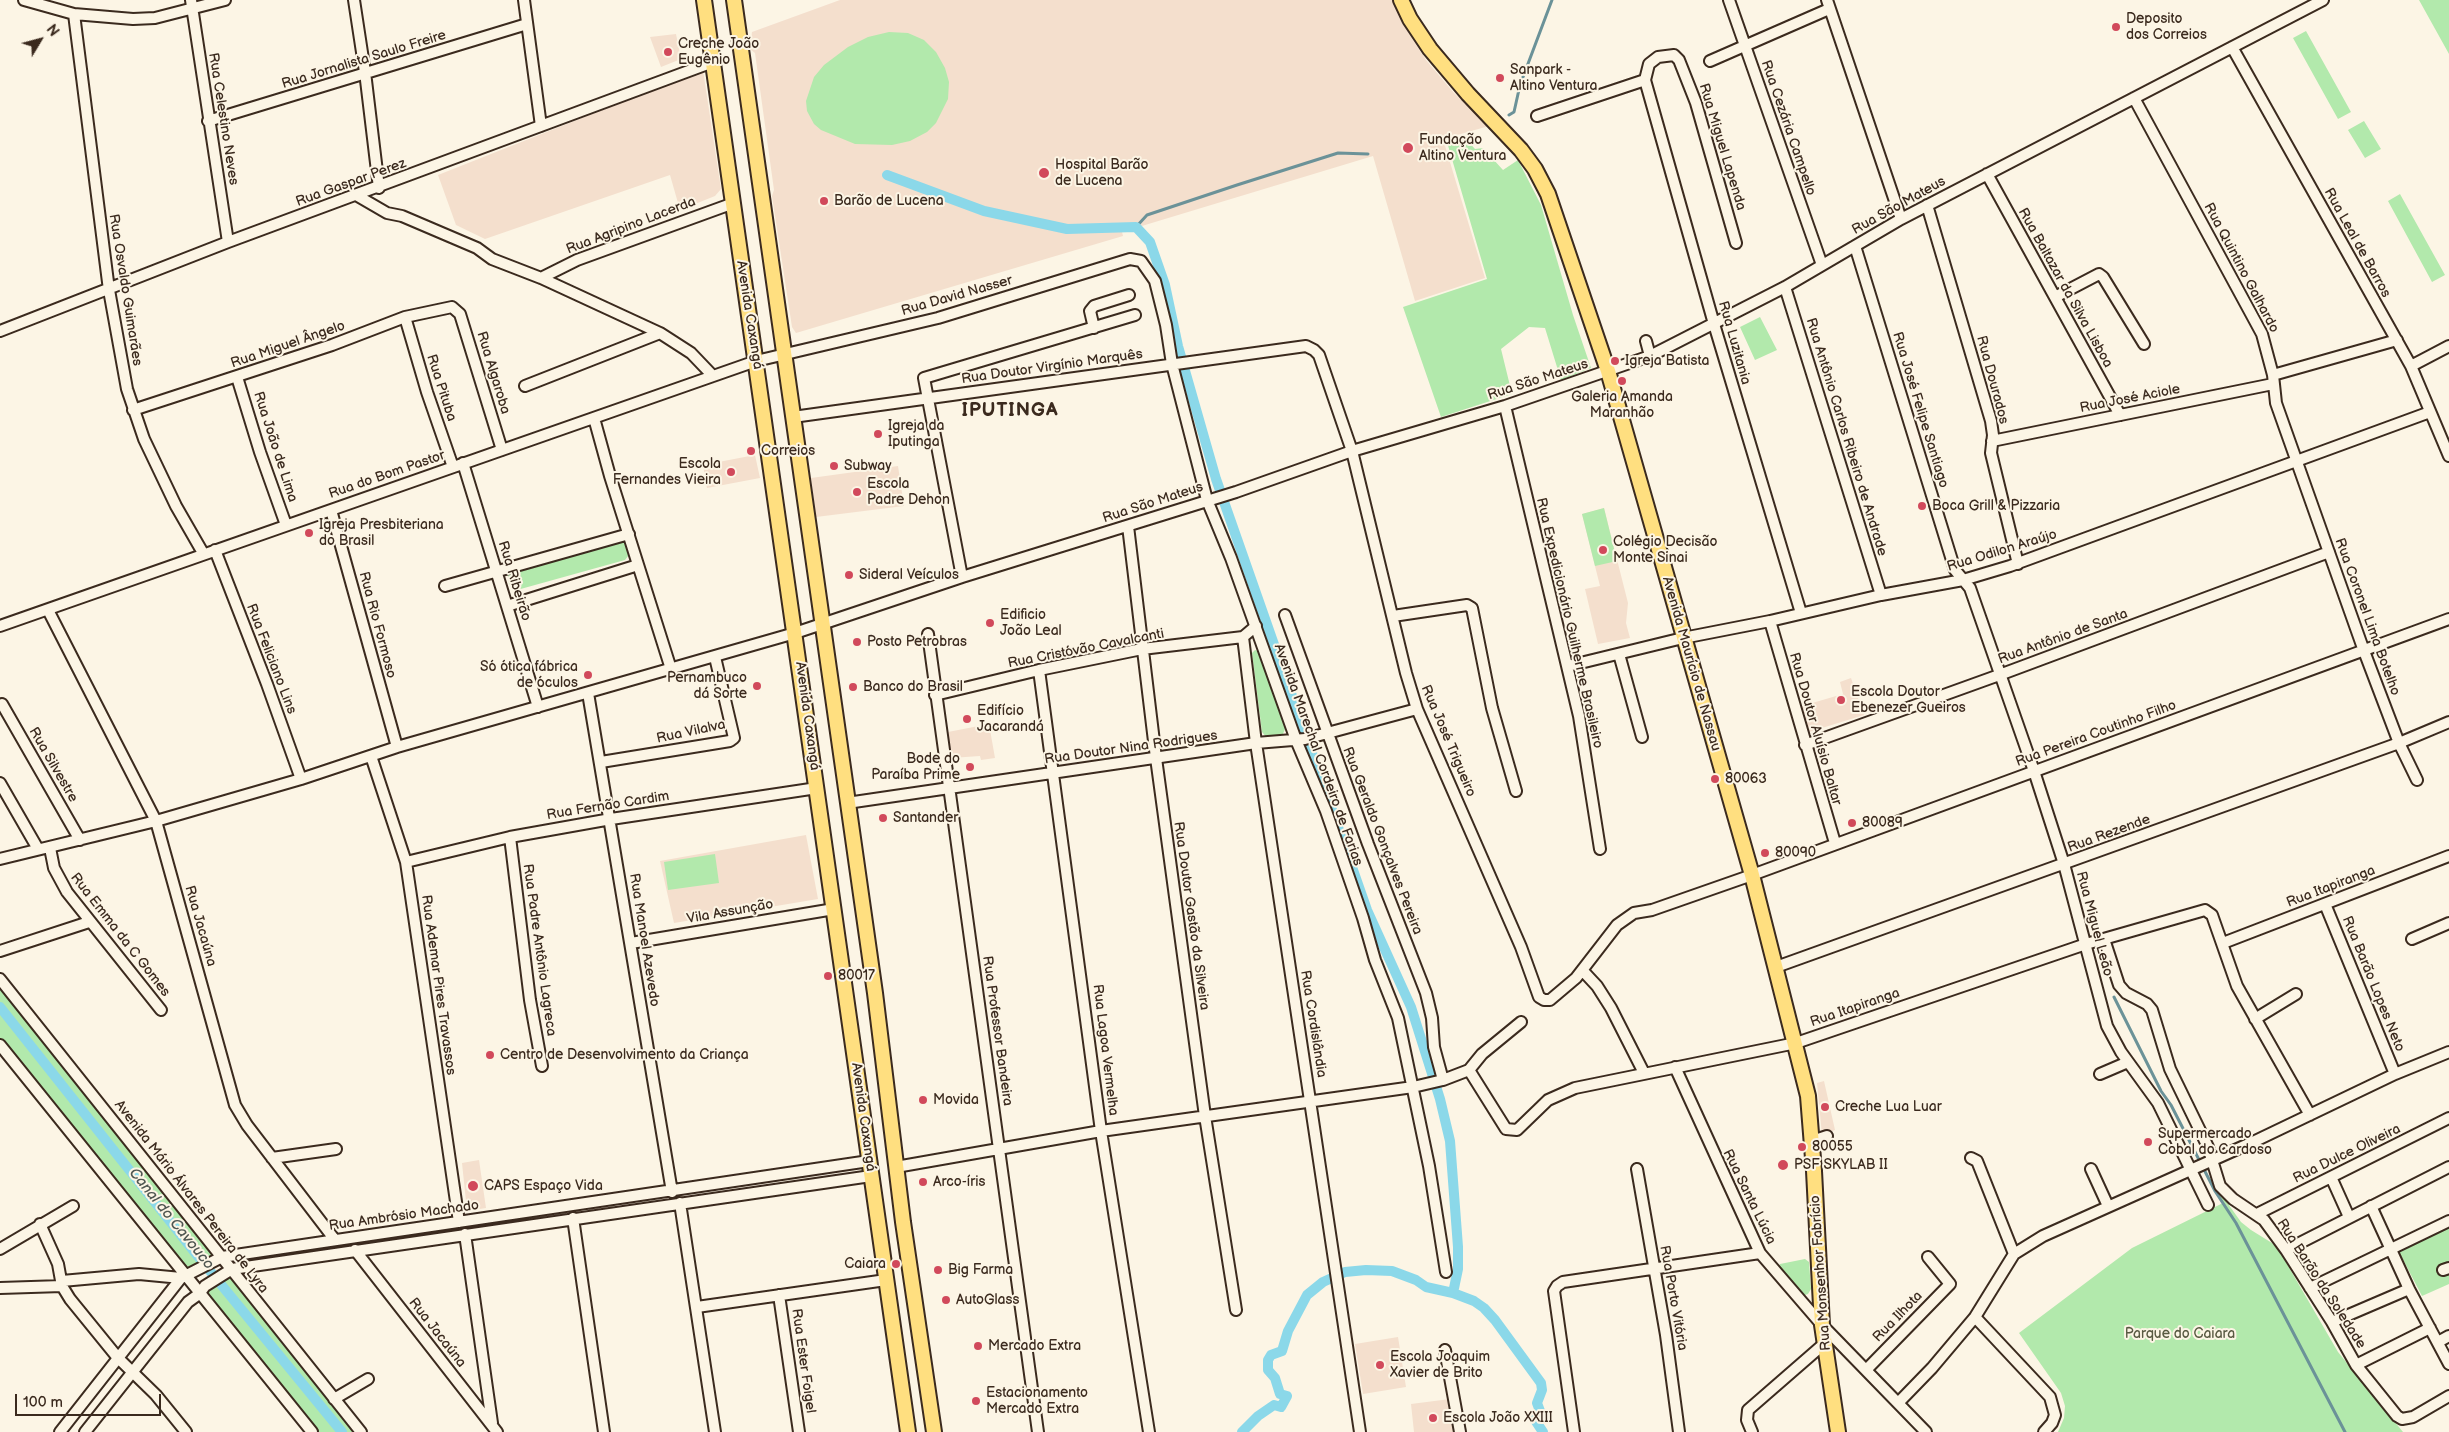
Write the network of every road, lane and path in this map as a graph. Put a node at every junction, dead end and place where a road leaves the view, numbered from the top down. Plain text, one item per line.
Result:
1 (24, 0) edge
2 (225, 0) edge
3 (354, 0) edge
4 (524, 0) edge
5 (704, 0) edge
6 (734, 0) edge
7 (1401, 0) edge
8 (1728, 0) edge
9 (2323, 0) edge
10 (192, 4) edge
11 (1828, 5) edge
12 (74, 14) junction
13 (527, 24) junction
14 (1744, 46) junction
15 (2232, 47) junction
16 (1710, 61) dead end
17 (713, 62) junction
18 (366, 72) junction
19 (1645, 80) junction
20 (2134, 98) junction
21 (1537, 116) dead end
22 (208, 120) junction
23 (541, 126) junction
24 (1987, 174) junction
25 (379, 188) junction
26 (356, 195) junction
27 (731, 204) junction
28 (1927, 205) junction
29 (1901, 219) junction
30 (228, 242) junction
31 (1736, 243) dead end
32 (1855, 246) junction
33 (1136, 258) joint
34 (1822, 265) junction
35 (541, 278) junction
36 (1785, 287) junction
37 (109, 290) junction
38 (1128, 296) dead end
39 (2055, 297) junction
40 (452, 307) joint
41 (1135, 315) dead end
42 (405, 317) junction
43 (1714, 324) junction
44 (1094, 328) junction
45 (0, 331) edge
46 (660, 334) junction
47 (2397, 340) junction
48 (1646, 341) dead end
49 (2144, 344) dead end
50 (2449, 346) edge
51 (1314, 350) joint
52 (785, 354) junction
53 (1650, 356) junction
54 (756, 361) junction
55 (1174, 364) junction
56 (2411, 366) junction
57 (1608, 371) junction
58 (713, 376) junction
59 (237, 377) junction
60 (2273, 379) junction
61 (525, 386) dead end
62 (927, 399) junction
63 (1504, 406) junction
64 (133, 410) junction
65 (2430, 412) junction
66 (2120, 414) junction
67 (793, 417) junction
68 (594, 418) junction
69 (1992, 441) junction
70 (502, 450) junction
71 (1352, 451) junction
72 (2449, 456) edge
73 (2297, 460) junction
74 (463, 463) junction
75 (452, 467) junction
76 (1207, 500) junction
77 (332, 510) junction
78 (286, 525) junction
79 (1128, 526) junction
80 (630, 534) junction
81 (215, 550) junction
82 (2329, 552) junction
83 (203, 554) junction
84 (2018, 564) junction
85 (638, 565) junction
86 (498, 572) junction
87 (962, 577) junction
88 (1964, 580) junction
89 (445, 586) dead end
90 (1881, 595) junction
91 (507, 606) junction
92 (48, 610) junction
93 (1801, 613) junction
94 (1285, 614) dead end
95 (1393, 616) junction
96 (2449, 619) edge
97 (1770, 622) junction
98 (821, 624) junction
99 (0, 626) edge
100 (1256, 626) junction
101 (795, 632) junction
102 (928, 634) dead end
103 (1243, 637) junction
104 (1682, 638) junction
105 (1142, 649) junction
106 (2364, 651) junction
107 (1620, 654) junction
108 (715, 657) junction
109 (1568, 666) junction
110 (671, 669) junction
111 (1039, 670) junction
112 (2002, 674) junction
113 (588, 693) junction
114 (935, 695) junction
115 (2, 704) dead end
116 (538, 707) junction
117 (1417, 709) junction
118 (2449, 722) edge
119 (1324, 735) junction
120 (1642, 737) dead end
121 (1300, 740) junction
122 (1256, 743) junction
123 (2399, 743) junction
124 (1805, 744) junction
125 (397, 747) junction
126 (370, 756) junction
127 (1156, 758) junction
128 (601, 762) junction
129 (2034, 771) junction
130 (1053, 773) junction
131 (301, 780) junction
132 (2416, 780) dead end
133 (0, 783) edge
134 (817, 788) junction
135 (948, 788) junction
136 (1516, 790) dead end
137 (847, 802) junction
138 (611, 819) junction
139 (156, 821) junction
140 (510, 837) junction
141 (80, 840) junction
142 (1834, 843) junction
143 (50, 848) junction
144 (1600, 848) dead end
145 (38, 849) junction
146 (2449, 856) edge
147 (0, 859) edge
148 (406, 862) junction
149 (2064, 864) junction
150 (1752, 874) junction
151 (2325, 904) junction
152 (834, 909) junction
153 (90, 922) junction
154 (2449, 923) edge
155 (2104, 939) junction
156 (2412, 939) dead end
157 (631, 943) junction
158 (2223, 943) junction
159 (2086, 944) junction
160 (0, 951) edge
161 (1776, 968) junction
162 (1582, 971) junction
163 (0, 979) edge
164 (2296, 994) dead end
165 (1784, 997) joint
166 (1544, 1000) joint
167 (161, 1010) dead end
168 (2255, 1019) junction
169 (1521, 1022) dead end
170 (1796, 1042) junction
171 (0, 1045) edge
172 (2449, 1052) edge
173 (2128, 1062) junction
174 (542, 1066) dead end
175 (1675, 1067) junction
176 (1469, 1070) junction
177 (1644, 1073) junction
178 (2100, 1074) dead end
179 (2395, 1074) junction
180 (1442, 1081) junction
181 (1416, 1087) junction
182 (1311, 1100) junction
183 (2310, 1115) junction
184 (1205, 1116) junction
185 (2449, 1118) edge
186 (1101, 1132) junction
187 (1827, 1136) dead end
188 (1812, 1141) junction
189 (336, 1149) dead end
190 (1000, 1150) junction
191 (272, 1158) junction
192 (1971, 1158) dead end
193 (2211, 1160) junction
194 (869, 1161) junction
195 (896, 1167) junction
196 (2193, 1168) junction
197 (1637, 1169) dead end
198 (2091, 1169) dead end
199 (2448, 1170) edge
200 (871, 1176) junction
201 (2331, 1177) junction
202 (672, 1192) junction
203 (680, 1203) junction
204 (2208, 1205) dead end
205 (73, 1206) dead end
206 (2108, 1206) junction
207 (2371, 1206) junction
208 (2257, 1214) junction
209 (2350, 1217) junction
210 (573, 1218) junction
211 (2449, 1221) edge
212 (459, 1222) junction
213 (40, 1224) junction
214 (465, 1234) junction
215 (335, 1240) junction
216 (2389, 1248) junction
217 (0, 1249) edge
218 (355, 1250) junction
219 (2286, 1250) junction
220 (1760, 1253) junction
221 (2014, 1254) junction
222 (1928, 1257) dead end
223 (221, 1258) junction
224 (1654, 1269) junction
225 (230, 1270) junction
226 (1446, 1272) dead end
227 (186, 1275) junction
228 (886, 1280) junction
229 (62, 1284) junction
230 (0, 1288) edge
231 (2310, 1288) junction
232 (2409, 1288) junction
233 (202, 1290) junction
234 (779, 1295) junction
235 (697, 1307) junction
236 (1236, 1310) dead end
237 (1975, 1317) junction
238 (2332, 1322) junction
239 (1822, 1324) junction
240 (2430, 1328) junction
241 (2449, 1336) edge
242 (2438, 1342) junction
243 (1825, 1343) junction
244 (1445, 1350) dead end
245 (118, 1358) junction
246 (2449, 1364) edge
247 (2356, 1365) junction
248 (1867, 1369) junction
249 (132, 1373) junction
250 (368, 1379) dead end
251 (2449, 1396) edge
252 (334, 1399) junction
253 (1899, 1402) junction
254 (495, 1429) edge
255 (181, 1430) edge
256 (60, 1432) edge
257 (85, 1432) edge
258 (312, 1432) edge
259 (361, 1432) edge
260 (604, 1432) edge
261 (715, 1432) edge
262 (799, 1432) edge
263 (908, 1432) edge
264 (934, 1432) edge
265 (1038, 1432) edge
266 (1149, 1432) edge
267 (1360, 1432) edge
268 (1460, 1432) edge
269 (1574, 1432) edge
270 (1679, 1432) edge
271 (1752, 1432) edge
272 (1838, 1432) edge
273 (1926, 1432) edge
274 (2044, 1432) edge

1 - 12 street
2 - 10 street
3 - 18 street
4 - 13 street
5 - 17 main road, Avenida Caxangá
6 - 52 main road, Avenida Caxangá
7 - 57 main road, Avenida Maurício de Nassau
8 - 14 street, Rua Cezária Campello
9 - 15 street, Rua São Mateus
10 - 12 street
10 - 22 street, Rua Celestino Neves
11 - 14 street
11 - 29 street
12 - 37 street, Rua Osvaldo Guimarães
13 - 18 street, Rua Jornalista Saulo Freire
13 - 23 street
14 - 16 street
14 - 34 street, Rua Cezária Campello
15 - 20 street, Rua São Mateus
15 - 47 street, Rua Leal de Barros
17 - 23 street, Rua Gaspar Perez
17 - 27 main road, Avenida Caxangá
18 - 22 street, Rua Jornalista Saulo Freire
18 - 25 street
19 - 21 street
19 - 31 street, Rua Miguel Lapenda
19 - 43 street, Rua Luzitania
20 - 24 street, Rua São Mateus
20 - 60 street, Rua Quintino Galhardo
22 - 30 street, Rua Celestino Neves
23 - 25 street, Rua Gaspar Perez
24 - 28 street, Rua São Mateus
24 - 39 street, Rua Baltazar da Silva Lisboa
25 - 26 street, Rua Gaspar Perez
26 - 30 street, Rua Gaspar Perez
26 - 35 street
27 - 35 street, Rua Agripino Lacerda
27 - 54 main road, Avenida Caxangá
28 - 29 street, Rua São Mateus
28 - 69 street, Rua Dourados
29 - 32 street, Rua São Mateus
30 - 37 street, Rua Gaspar Perez
32 - 34 street, Rua São Mateus
32 - 88 street, Rua José Felipe Santiago
33 - 52 street, Rua David Nasser
33 - 55 street, Avenida Marechal Cordeiro de Farias
34 - 36 street, Rua São Mateus
35 - 46 street
36 - 43 street, Rua São Mateus
36 - 90 street, Rua Antônio Carlos Ribeiro de Andrade
37 - 45 street, Rua Gaspar Perez
37 - 64 street, Rua Osvaldo Guimarães
38 - 44 street
39 - 49 street
39 - 66 street, Rua Baltazar da Silva Lisboa
40 - 42 street, Rua Miguel Ângelo
40 - 70 street, Rua Algaroba
41 - 44 street
42 - 59 street, Rua Miguel Ângelo
42 - 75 street, Rua Pituba
43 - 53 street, Rua São Mateus
43 - 93 street, Rua Luzitania
44 - 62 street
46 - 58 street
46 - 61 street
47 - 56 street, Rua Leal de Barros
47 - 60 street, Rua José Aciole
48 - 53 street
50 - 56 street
51 - 55 street, Rua Doutor Virgínio Marquês
51 - 71 street, Rua José Trigueiro
52 - 54 street, Rua do Bom Pastor
52 - 67 main road, Avenida Caxangá
53 - 57 street, Rua São Mateus
54 - 58 street, Rua do Bom Pastor
54 - 101 main road, Avenida Caxangá
55 - 62 street, Rua Doutor Virgínio Marquês
55 - 76 street, Avenida Marechal Cordeiro de Farias
56 - 65 street, Rua Leal de Barros
57 - 63 street, Rua São Mateus
57 - 104 main road, Avenida Maurício de Nassau
58 - 68 street, Rua do Bom Pastor
59 - 64 street, Rua Miguel Ângelo
59 - 78 street, Rua João de Lima
60 - 66 street, Rua José Aciole
60 - 73 street, Rua Quintino Galhardo
62 - 67 street, Rua Doutor Virgínio Marquês
62 - 87 street
63 - 71 street, Rua São Mateus
63 - 109 street, Rua Expedicionário Guilherme Brasileiro
64 - 83 street, Rua Osvaldo Guimarães
65 - 72 street, Rua Leal de Barros
65 - 73 street, Rua Odilon Araújo
66 - 69 street, Rua José Aciole
67 - 98 main road, Avenida Caxangá
68 - 70 street, Rua do Bom Pastor
68 - 80 street
69 - 84 street, Rua Dourados
70 - 74 street, Rua do Bom Pastor
71 - 76 street, Rua São Mateus
71 - 95 street, Rua José Trigueiro
73 - 82 street, Rua Coronel Lima Botelho
73 - 84 street, Rua Odilon Araújo
74 - 75 street, Rua do Bom Pastor
74 - 86 street, Rua Ribeirão
75 - 77 street, Rua do Bom Pastor
76 - 79 street, Rua São Mateus
76 - 100 street, Avenida Marechal Cordeiro de Farias
77 - 78 street, Rua do Bom Pastor
77 - 125 street, Rua Rio Formoso
78 - 81 street, Rua do Bom Pastor
79 - 87 street, Rua São Mateus
79 - 105 street, Rua Doutor Gastão da Silveira
80 - 85 street
80 - 86 street
81 - 83 street, Rua do Bom Pastor
81 - 131 street, Rua Feliciano Lins
82 - 106 street, Rua Coronel Lima Botelho
82 - 112 street, Rua Antônio de Santa
83 - 92 street, Rua do Bom Pastor
84 - 88 street, Rua Odilon Araújo
85 - 91 street
85 - 110 street
86 - 89 street
86 - 91 street, Rua Ribeirão
87 - 98 street, Rua São Mateus
88 - 90 street, Rua Odilon Araújo
88 - 112 street, Rua Miguel Leão
90 - 93 street, Rua Odilon Araújo
91 - 116 street, Rua Ribeirão
92 - 99 street, Rua do Bom Pastor
92 - 139 street, Rua Jacaúna
93 - 97 street, Rua Odilon Araújo
94 - 119 street, Rua Geraldo Gonçalves Pereira
95 - 117 street, Rua José Trigueiro
95 - 136 street
96 - 106 street, Rua Pereira Coutinho Filho
97 - 104 street, Rua Odilon Araújo
97 - 124 street, Rua Doutor Aluísio Baltar
98 - 101 street, Rua São Mateus
98 - 137 main road, Avenida Caxangá
100 - 103 street
100 - 121 street, Avenida Marechal Cordeiro de Farias
101 - 108 street, Rua São Mateus
101 - 134 main road, Avenida Caxangá
102 - 114 street, Rua Professor Bandeira
103 - 105 street, Rua Cristóvão Cavalcanti
103 - 122 street, Rua Cordislândia
104 - 107 street, Rua Odilon Araújo
104 - 150 main road, Avenida Maurício de Nassau
105 - 111 street, Rua Cristóvão Cavalcanti
105 - 127 street, Rua Doutor Gastão da Silveira
106 - 123 street, Rua Coronel Lima Botelho
106 - 129 street, Rua Pereira Coutinho Filho
107 - 109 street, Rua Odilon Araújo
107 - 120 street
108 - 110 street, Rua São Mateus
108 - 128 street, Rua Vilalva
109 - 144 street, Rua Expedicionário Guilherme Brasileiro
110 - 113 street, Rua São Mateus
111 - 114 street, Rua Cristóvão Cavalcanti
111 - 130 street, Rua Lagoa Vermelha
112 - 124 street, Rua Antônio de Santa
112 - 129 street, Rua Miguel Leão
113 - 116 street, Rua São Mateus
113 - 128 street, Rua Manoel Azevedo
114 - 135 street, Rua Professor Bandeira
115 - 141 street, Rua Silvestre
116 - 125 street, Rua São Mateus
117 - 119 street, Rua Doutor Nina Rodrigues
117 - 166 street, Rua José Trigueiro
118 - 123 street, Rua Rezende
119 - 121 street, Rua Doutor Nina Rodrigues
119 - 180 street, Rua Geraldo Gonçalves Pereira
121 - 122 street, Rua Doutor Nina Rodrigues
121 - 181 street, Avenida Marechal Cordeiro de Farias
122 - 127 street, Rua Doutor Nina Rodrigues
122 - 182 street, Rua Cordislândia
123 - 132 street, Rua Coronel Lima Botelho
123 - 149 street, Rua Rezende
124 - 142 street, Rua Doutor Aluísio Baltar
125 - 126 street, Rua São Mateus
126 - 131 street, Rua São Mateus
126 - 148 street, Rua Ademar Pires Travassos
127 - 130 street, Rua Doutor Nina Rodrigues
127 - 184 street, Rua Doutor Gastão da Silveira
128 - 138 street, Rua Manoel Azevedo
129 - 142 street, Rua Pereira Coutinho Filho
129 - 149 street, Rua Miguel Leão
130 - 135 street, Rua Doutor Nina Rodrigues
130 - 186 street, Rua Lagoa Vermelha
131 - 139 street, Rua São Mateus
133 - 145 street
134 - 138 street, Rua Fernão Cardim
134 - 152 main road, Avenida Caxangá
135 - 137 street, Rua Doutor Nina Rodrigues
135 - 190 street, Rua Professor Bandeira
137 - 195 main road, Avenida Caxangá
138 - 140 street, Rua Fernão Cardim
138 - 157 street, Rua Manoel Azevedo
139 - 141 street, Rua São Mateus
139 - 191 street, Rua Jacaúna
140 - 148 street, Rua Fernão Cardim
140 - 174 street, Rua Padre Antônio Lagreca
141 - 143 street, Rua São Mateus
142 - 150 street, Rua Pereira Coutinho Filho
143 - 145 street, Rua São Mateus
143 - 153 street, Rua Emma da C Gomes
145 - 147 street, Rua São Mateus
146 - 151 street, Rua Itapiranga
148 - 212 street, Rua Ademar Pires Travassos
149 - 159 street, Rua Miguel Leão
149 - 161 street, Rua Rezende
150 - 161 main road, Avenida Maurício de Nassau
150 - 162 street, Rua Pereira Coutinho Filho
151 - 158 street, Rua Itapiranga
151 - 179 street, Rua Barão Lopes Neto
152 - 157 street, Vila Assunção
152 - 194 main road, Avenida Caxangá
153 - 160 street
153 - 167 street, Rua Emma da C Gomes
154 - 156 street
155 - 158 street, Rua Itapiranga
155 - 159 street, Rua Itapiranga
155 - 193 street, Rua Barão da Soledade
157 - 202 street, Rua Manoel Azevedo
158 - 168 street
159 - 170 street, Rua Itapiranga
159 - 173 street, Rua Miguel Leão
161 - 165 main road, Avenida Maurício de Nassau
162 - 166 street, Rua Pereira Coutinho Filho
162 - 177 street
163 - 223 street, Avenida Mário Álvares Pereira de Lyra
164 - 168 street
165 - 170 main road, Rua Monsenhor Fabrício
168 - 183 street
169 - 176 street
170 - 175 street, Rua Itapiranga
170 - 188 main road, Rua Monsenhor Fabrício
171 - 227 street
172 - 179 street
173 - 178 street
173 - 196 street, Rua Miguel Leão
175 - 177 street, Rua Itapiranga
175 - 220 street, Rua Santa Lúcia
176 - 177 street, Rua Itapiranga
176 - 180 street
179 - 183 street
180 - 181 street
181 - 182 street
181 - 226 street, Avenida Marechal Cordeiro de Farias
182 - 184 street
182 - 267 street, Rua Cordislândia
183 - 193 street
184 - 186 street
184 - 236 street, Rua Doutor Gastão da Silveira
185 - 201 street, Rua Dulce Oliveira
186 - 190 street
186 - 266 street, Rua Lagoa Vermelha
187 - 188 street
188 - 239 main road, Rua Monsenhor Fabrício
189 - 191 street
190 - 195 street
190 - 265 street, Rua Professor Bandeira
191 - 215 street, Rua Jacaúna
192 - 221 street
193 - 196 street
193 - 208 street, Rua Barão da Soledade
194 - 200 main road, Avenida Caxangá
194 - 202 street, Rua Ambrósio Machado
195 - 264 main road, Avenida Caxangá
196 - 204 street, Rua Miguel Leão
196 - 206 street
197 - 224 street, Rua Porto Vitória
198 - 206 street
199 - 207 street
200 - 203 street, Rua Ambrósio Machado
200 - 228 main road, Avenida Caxangá
201 - 208 street, Rua Dulce Oliveira
201 - 209 street
202 - 212 street, Rua Ambrósio Machado
203 - 210 street, Rua Ambrósio Machado
203 - 235 street
205 - 213 street
206 - 221 street
207 - 209 street
207 - 216 street
208 - 219 street, Rua Barão da Soledade
209 - 219 street
210 - 214 street, Rua Ambrósio Machado
210 - 260 street
211 - 216 street
212 - 215 street, Rua Ambrósio Machado
213 - 217 street
213 - 229 street
214 - 218 street, Rua Ambrósio Machado
214 - 254 street
215 - 223 street, Rua Ambrósio Machado
216 - 231 street
216 - 232 street
218 - 225 street, Rua Ambrósio Machado
218 - 254 street, Rua Jacaúna
219 - 231 street, Rua Barão da Soledade
220 - 224 street
220 - 239 street, Rua Santa Lúcia
221 - 237 street
222 - 248 street, Rua Ilhota
223 - 225 street, Avenida Mário Álvares Pereira de Lyra
223 - 227 street, Rua Ambrósio Machado
224 - 269 street
224 - 270 street, Rua Porto Vitória
225 - 233 street, Rua Ambrósio Machado
225 - 252 street, Avenida Mário Álvares Pereira de Lyra
227 - 229 street
227 - 233 street
227 - 245 street
228 - 234 street
228 - 263 main road, Avenida Caxangá
229 - 230 street
229 - 245 street
231 - 238 street, Rua Barão da Soledade
232 - 238 street
232 - 240 street
233 - 249 street, Rua Ambrósio Machado
233 - 258 street
234 - 235 street
234 - 262 street, Rua Ester Foigel
235 - 261 street
237 - 253 street
237 - 274 street
238 - 247 street, Rua Barão da Soledade
239 - 243 main road, Rua Monsenhor Fabrício
239 - 248 street, Rua Santa Lúcia
240 - 242 street
240 - 247 street
241 - 242 street
242 - 246 street
243 - 271 street
243 - 272 main road, Rua Monsenhor Fabrício
244 - 268 street
245 - 249 street
245 - 256 street
247 - 251 street, Rua Barão da Soledade
248 - 253 street, Rua Santa Lúcia
249 - 255 street
249 - 257 street, Rua Ambrósio Machado
250 - 252 street
252 - 259 street, Avenida Mário Álvares Pereira de Lyra
253 - 273 street, Rua Santa Lúcia

